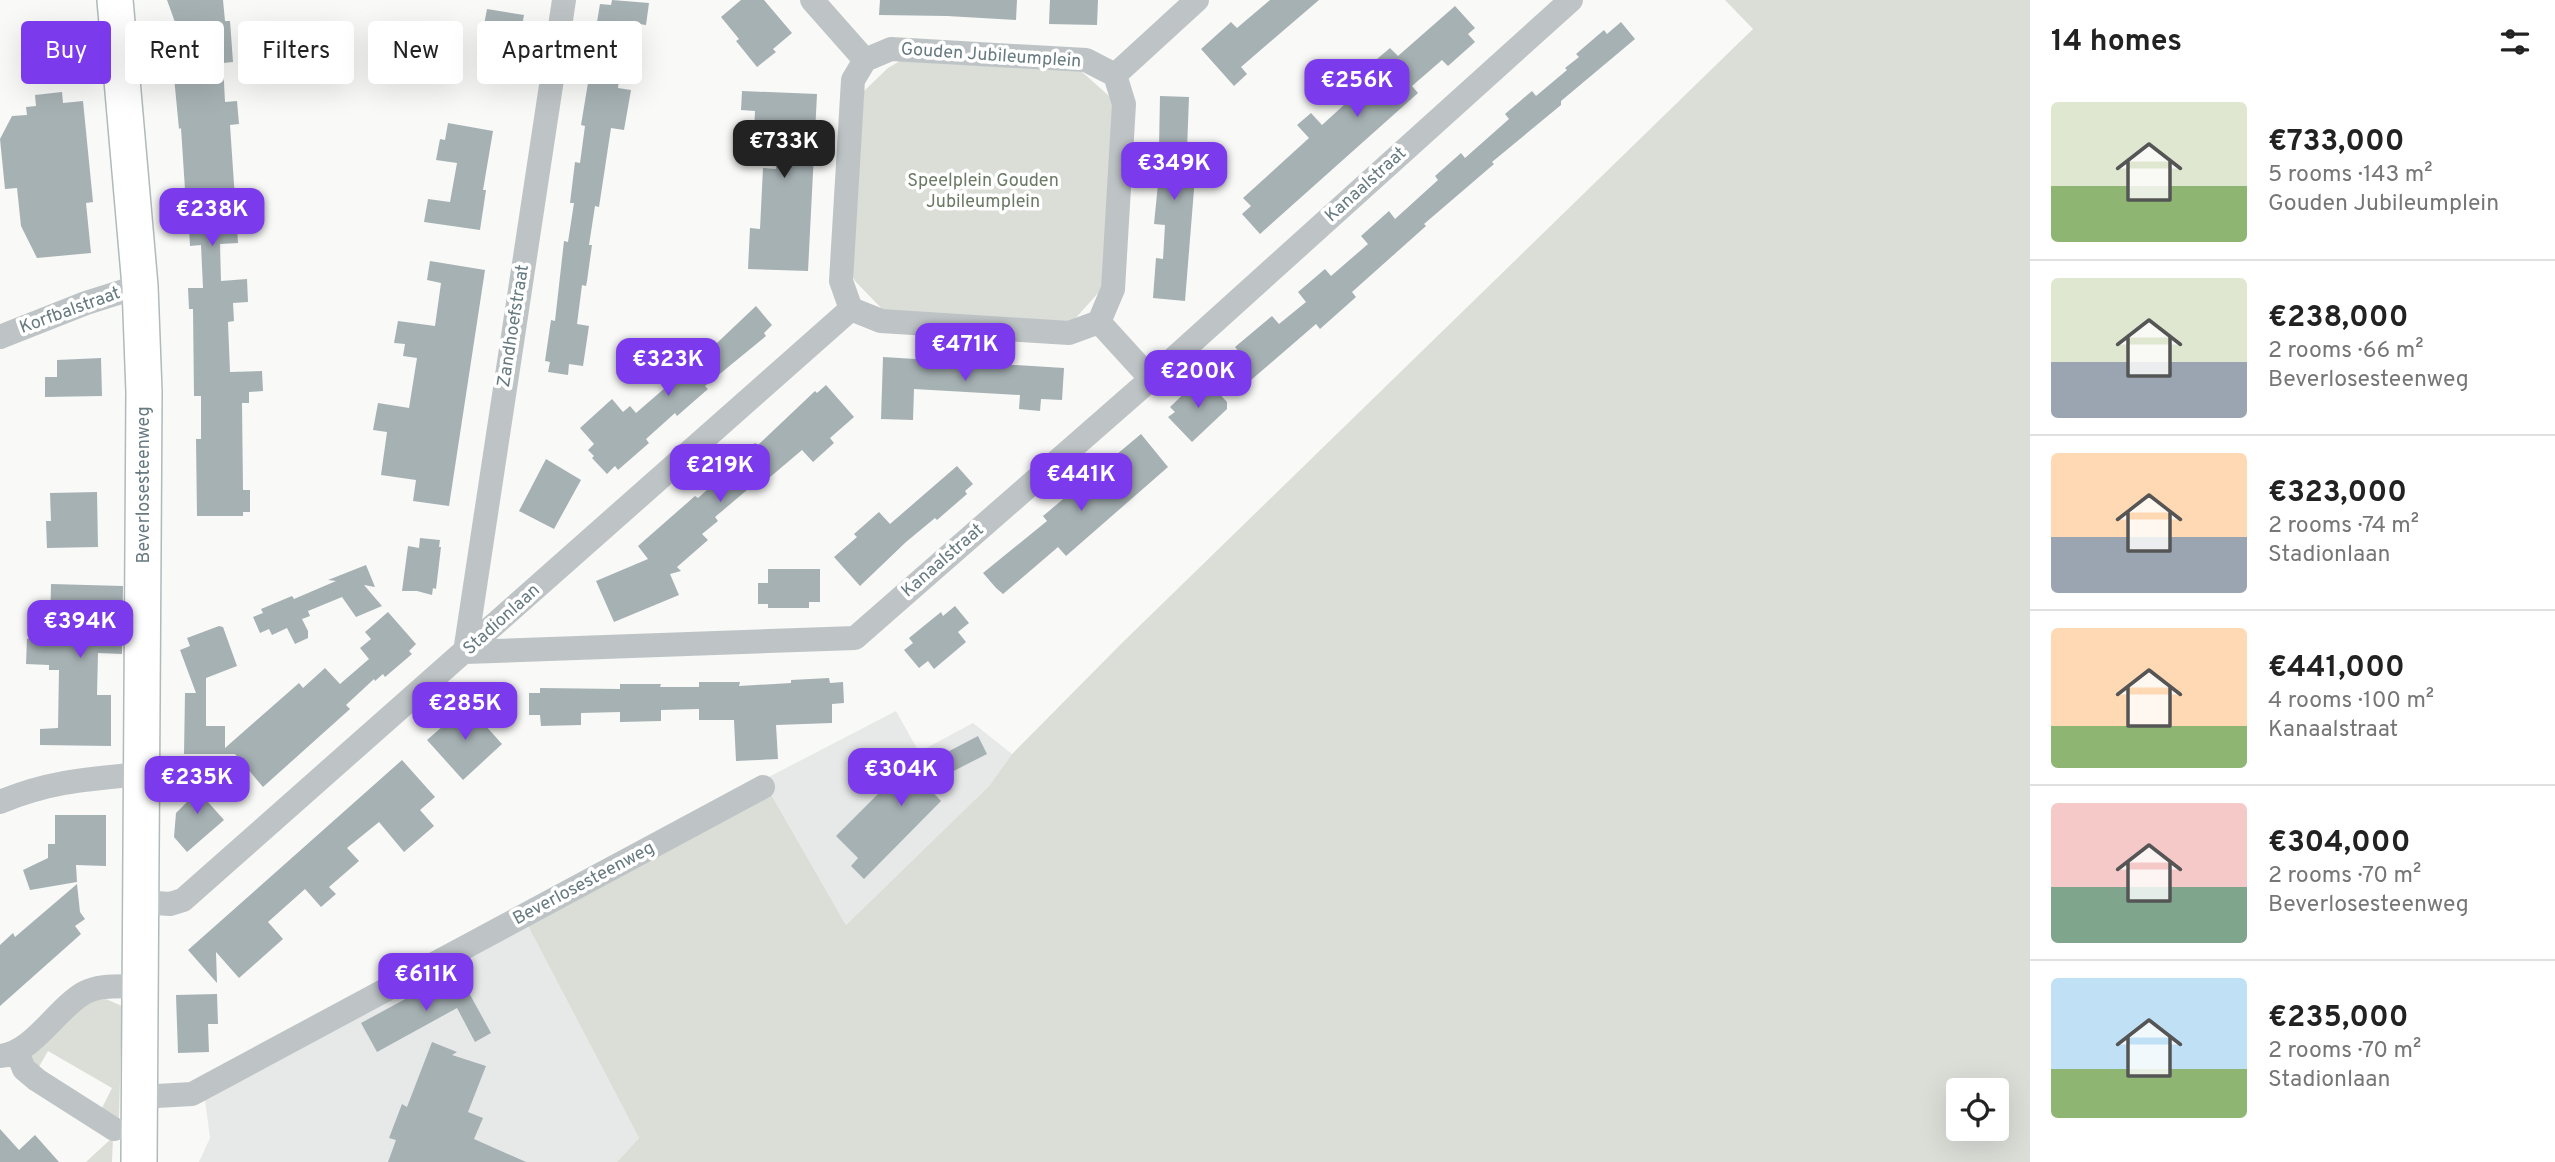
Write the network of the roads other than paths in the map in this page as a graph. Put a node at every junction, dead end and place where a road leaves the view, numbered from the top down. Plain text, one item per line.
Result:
1 (115, 0) edge
2 (564, 0) edge
3 (812, 0) edge
4 (1198, 0) edge
5 (1571, 0) edge
6 (866, 60) junction
7 (1115, 75) junction
8 (140, 286) junction
9 (851, 309) junction
10 (1099, 322) junction
11 (0, 337) edge
12 (1151, 379) junction
13 (465, 652) junction
14 (142, 774) junction
15 (764, 787) dead end
16 (0, 802) edge
17 (141, 902) junction
18 (139, 986) junction
19 (8, 1054) edge
20 (139, 1097) junction
21 (114, 1129) dead end
22 (139, 1162) edge

1 - 8 street, Beverlosesteenweg
2 - 13 street, Zandhoefstraat
3 - 6 street
4 - 7 street
5 - 12 street, Kanaalstraat
6 - 7 street, Gouden Jubileumplein
6 - 9 street
7 - 10 street
8 - 11 street, Korfbalstraat
8 - 14 street, Beverlosesteenweg
9 - 10 street
9 - 13 street, Stadionlaan
10 - 12 street
12 - 13 street, Kanaalstraat
13 - 17 street, Stadionlaan
14 - 16 street
14 - 17 street, Beverlosesteenweg
15 - 20 street, Beverlosesteenweg
17 - 18 street, Beverlosesteenweg
18 - 19 street
18 - 20 street, Beverlosesteenweg
19 - 21 street
20 - 22 street, Beverlosesteenweg

